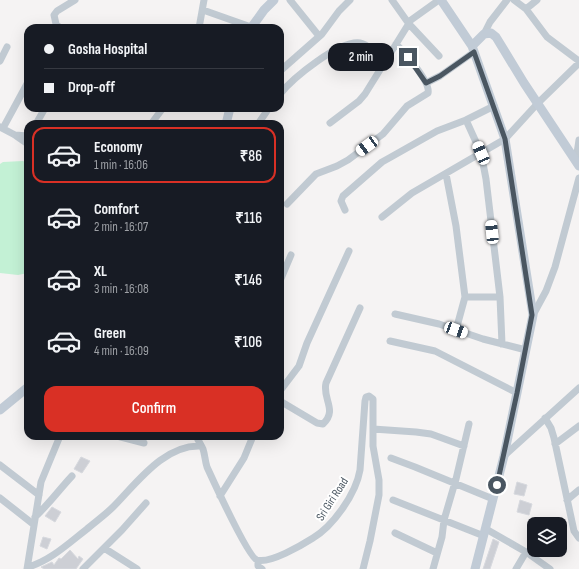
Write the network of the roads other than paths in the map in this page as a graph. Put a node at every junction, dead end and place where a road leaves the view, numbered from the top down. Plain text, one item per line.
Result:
1 (75, 0) edge
2 (204, 0) edge
3 (274, 0) edge
4 (290, 0) edge
5 (350, 0) edge
6 (392, 0) edge
7 (440, 0) edge
8 (507, 0) edge
9 (514, 0) edge
10 (537, 0) edge
11 (203, 10) junction
12 (526, 10) junction
13 (56, 24) edge
14 (200, 24) edge
15 (243, 24) edge
16 (253, 24) edge
17 (408, 24) junction
18 (484, 34) junction
19 (319, 36) junction
20 (396, 44) junction
21 (7, 47) dead end
22 (473, 49) junction
23 (439, 56) dead end
24 (0, 62) edge
25 (579, 62) edge
26 (384, 64) junction
27 (284, 67) edge
28 (426, 83) junction
29 (24, 89) edge
30 (284, 89) edge
31 (538, 103) junction
32 (494, 106) junction
33 (466, 120) junction
34 (330, 123) dead end
35 (2, 128) edge
36 (15, 135) junction
37 (24, 136) edge
38 (505, 139) junction
39 (579, 140) edge
40 (24, 141) edge
41 (481, 153) junction
42 (577, 163) edge
43 (446, 174) junction
44 (579, 178) edge
45 (287, 204) dead end
46 (345, 210) dead end
47 (382, 217) dead end
48 (349, 251) dead end
49 (291, 255) dead end
50 (284, 272) edge
51 (465, 297) junction
52 (500, 297) junction
53 (360, 308) dead end
54 (395, 314) dead end
55 (532, 315) junction
56 (456, 330) junction
57 (390, 341) dead end
58 (502, 344) junction
59 (526, 350) junction
60 (284, 385) edge
61 (579, 388) edge
62 (24, 390) edge
63 (517, 393) junction
64 (284, 403) edge
65 (0, 410) edge
66 (545, 418) junction
67 (469, 424) dead end
68 (579, 426) edge
69 (373, 429) junction
70 (58, 440) edge
71 (132, 440) edge
72 (198, 440) edge
73 (251, 440) edge
74 (144, 443) dead end
75 (555, 444) junction
76 (201, 446) junction
77 (464, 446) junction
78 (504, 456) junction
79 (391, 458) dead end
80 (0, 465) edge
81 (72, 476) dead end
82 (455, 483) junction
83 (579, 490) edge
84 (39, 495) junction
85 (220, 496) junction
86 (0, 498) edge
87 (493, 499) junction
88 (393, 500) dead end
89 (567, 500) junction
90 (146, 503) dead end
91 (444, 520) junction
92 (34, 521) junction
93 (576, 529) edge
94 (485, 532) junction
95 (395, 533) dead end
96 (579, 538) edge
97 (104, 548) junction
98 (526, 552) junction
99 (437, 553) junction
100 (258, 561) junction
101 (28, 568) edge
102 (83, 569) edge
103 (137, 569) edge
104 (262, 569) edge
105 (362, 569) edge
106 (433, 569) edge
107 (475, 569) edge
108 (516, 569) edge
109 (550, 569) edge

1 - 13 street
2 - 11 street
3 - 16 street
4 - 19 street
5 - 19 street
6 - 17 street
7 - 17 street
7 - 22 street
8 - 18 street
9 - 12 street
10 - 12 street
11 - 14 street
11 - 15 street
12 - 25 street
17 - 20 street
17 - 23 street
18 - 22 street
18 - 31 street
19 - 27 street
20 - 26 street
20 - 28 street
21 - 24 street
22 - 28 street
22 - 32 street
25 - 31 street
26 - 30 street
26 - 34 street
28 - 45 street
29 - 35 street
31 - 38 street
31 - 42 street
32 - 33 street
32 - 38 street
33 - 41 street
33 - 46 street
35 - 36 street
36 - 37 street
36 - 40 street
38 - 41 street
38 - 55 street
39 - 42 street
41 - 43 street
41 - 52 street
43 - 47 street
43 - 51 street
44 - 55 street
48 - 60 street
49 - 50 street
51 - 52 street
51 - 56 street
52 - 58 street
53 - 64 street
54 - 56 street
55 - 59 street
56 - 58 street
57 - 63 street
58 - 59 street
59 - 63 street
61 - 66 street
62 - 65 street
63 - 78 street
66 - 75 street
66 - 78 street
67 - 77 street
68 - 75 street
69 - 77 street
69 - 100 street, Sri Giri Road
69 - 105 street, Sri Giri Road
70 - 84 street
71 - 74 street
72 - 76 street
73 - 85 street
75 - 89 street
76 - 85 street
76 - 101 street
77 - 82 street
78 - 87 street
79 - 82 street
80 - 84 street
81 - 92 street
82 - 87 street
82 - 91 street
83 - 89 street
84 - 92 street
85 - 100 street
86 - 92 street
87 - 94 street
88 - 91 street
89 - 93 street
90 - 97 street
91 - 94 street
91 - 99 street
92 - 101 street
93 - 96 street
94 - 98 street
94 - 107 street
95 - 99 street
97 - 102 street
97 - 103 street
98 - 108 street
98 - 109 street
99 - 106 street
100 - 104 street

